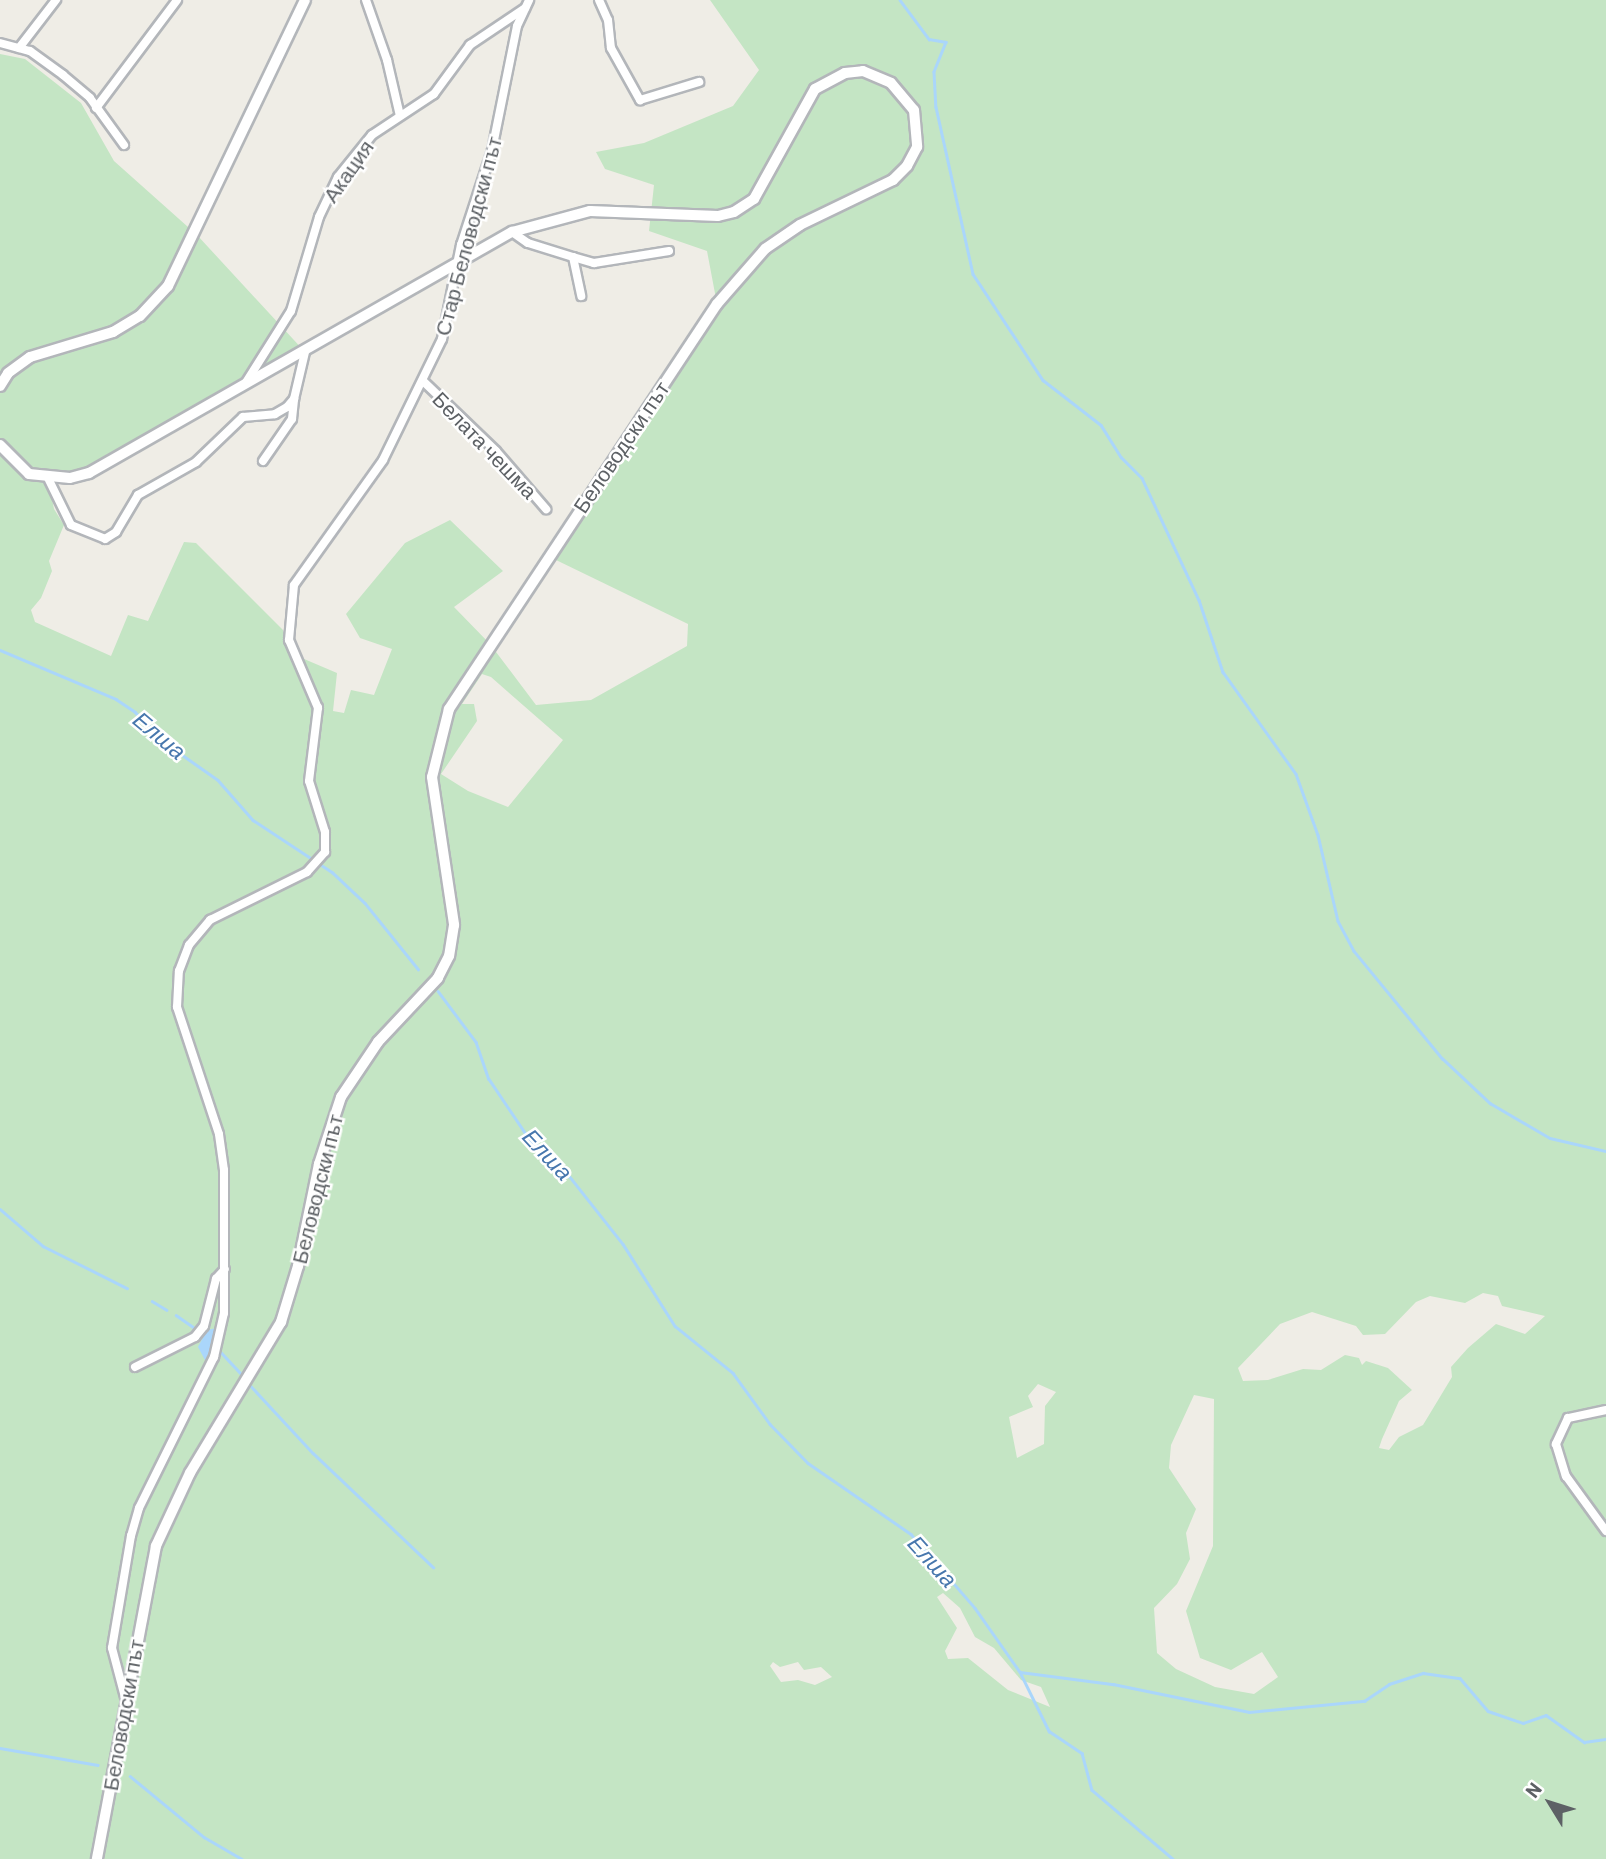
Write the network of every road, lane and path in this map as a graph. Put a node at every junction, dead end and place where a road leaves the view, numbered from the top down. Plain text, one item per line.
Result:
1 (56, 0) edge
2 (177, 0) edge
3 (305, 0) edge
4 (366, 0) edge
5 (599, 0) edge
6 (527, 4) edge
7 (0, 43) edge
8 (19, 48) junction
9 (699, 82) dead end
10 (96, 108) junction
11 (400, 116) junction
12 (124, 145) dead end
13 (512, 232) junction
14 (669, 251) dead end
15 (573, 257) junction
16 (459, 260) junction
17 (581, 296) dead end
18 (305, 352) junction
19 (423, 381) junction
20 (0, 386) edge
21 (241, 389) junction
22 (294, 399) junction
23 (0, 445) edge
24 (263, 461) dead end
25 (48, 478) junction
26 (546, 509) dead end
27 (225, 1269) junction
28 (135, 1367) dead end
29 (1606, 1410) edge
30 (1606, 1531) edge
31 (126, 1701) junction
32 (97, 1859) edge

1 - 8 street
2 - 10 street
3 - 20 street
4 - 11 street
5 - 9 street
6 - 11 street, Акация
6 - 16 street, Стар Беловодски път
7 - 8 street
8 - 10 street
10 - 12 street
11 - 21 street, Акация
13 - 15 street
13 - 16 street, Беловодски път
13 - 31 street, Беловодски път
14 - 15 street
15 - 17 street
16 - 18 street, Беловодски път
16 - 19 street, Стар Беловодски път
18 - 21 street, Беловодски път
18 - 22 street
19 - 26 street, Белата чешма
19 - 27 street, Стар Беловодски път
21 - 25 street, Беловодски път
22 - 24 street
22 - 25 street
23 - 25 street
27 - 28 street
27 - 31 street, Стар Беловодски път
29 - 30 street
31 - 32 street, Беловодски път

